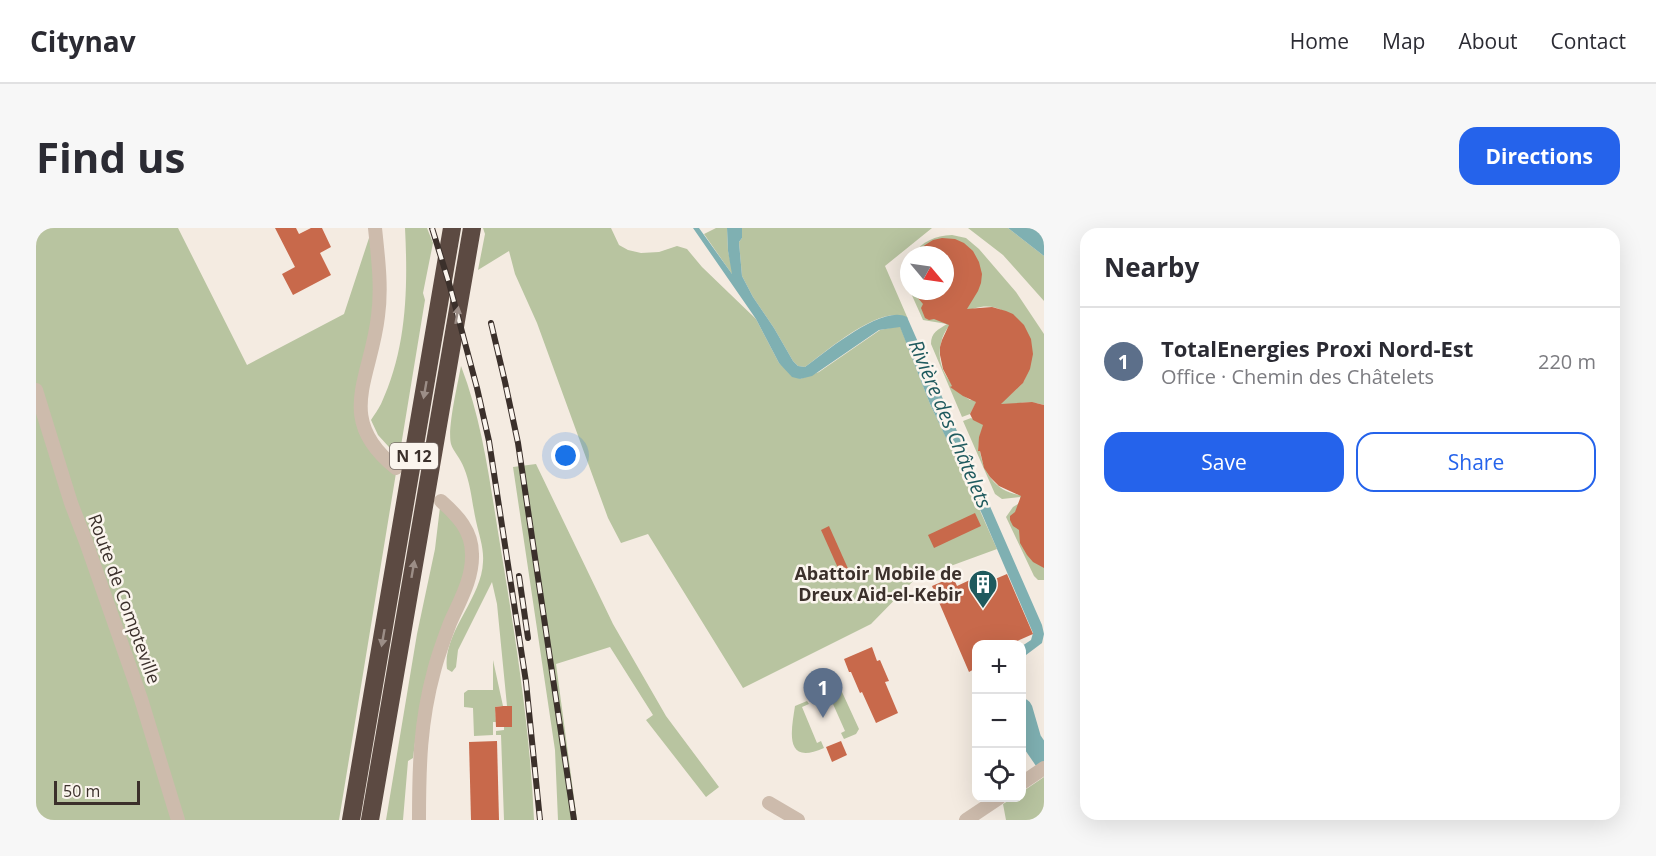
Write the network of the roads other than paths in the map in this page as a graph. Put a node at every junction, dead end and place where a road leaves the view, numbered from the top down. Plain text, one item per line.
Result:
1 (375, 228) edge
2 (452, 228) edge
3 (472, 228) edge
4 (36, 390) edge
5 (396, 468) dead end
6 (441, 501) dead end
7 (403, 626) junction
8 (1042, 769) edge
9 (1026, 780) edge
10 (769, 802) dead end
11 (993, 802) edge
12 (178, 820) edge
13 (351, 820) edge
14 (370, 820) edge
15 (380, 820) edge
16 (419, 820) edge
17 (798, 820) edge
18 (966, 820) edge

1 - 5 street
2 -> 13 highway, N 12
7 -> 3 highway, N 12
4 - 12 street, Route de Compteville
6 - 16 street
7 - 14 highway, N 12
7 - 15 highway
8 - 9 street
10 - 17 street
11 - 18 street

